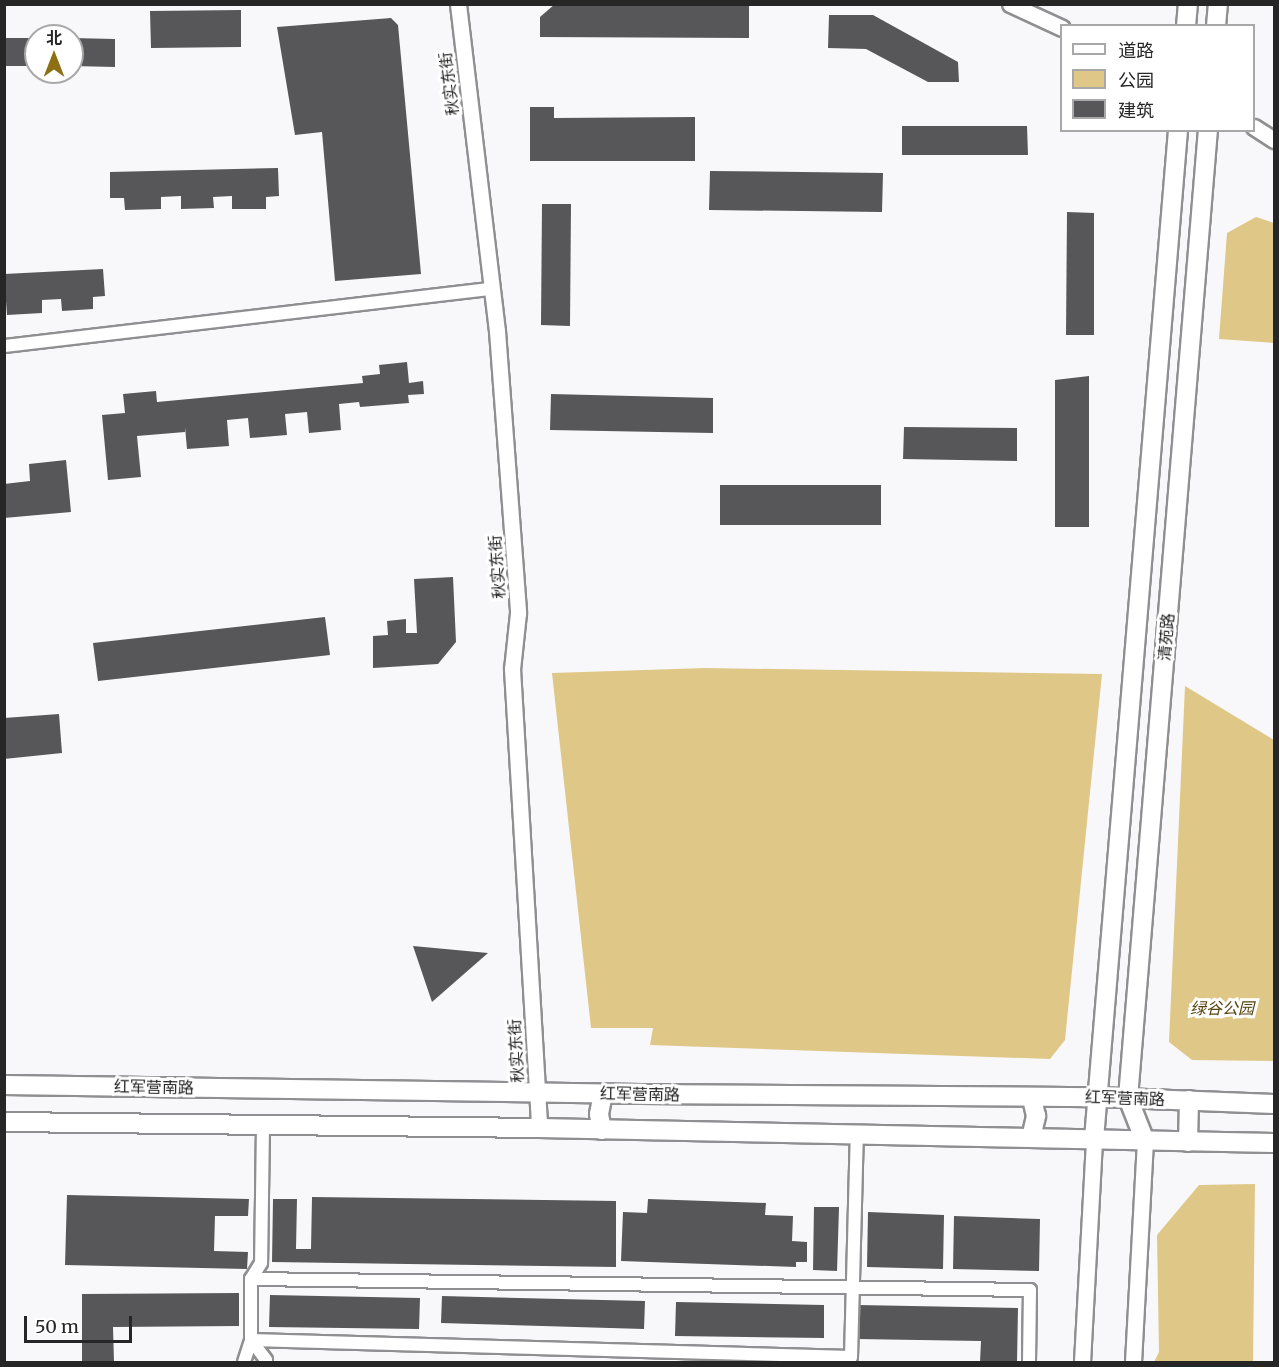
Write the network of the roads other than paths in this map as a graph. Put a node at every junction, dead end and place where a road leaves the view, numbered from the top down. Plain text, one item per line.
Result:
1 (458, 4) edge
2 (1010, 4) edge
3 (1188, 4) edge
4 (1218, 4) edge
5 (1186, 24) edge
6 (1216, 24) edge
7 (1060, 27) edge
8 (1255, 128) edge
9 (1178, 132) edge
10 (1208, 132) edge
11 (1275, 140) edge
12 (492, 289) junction
13 (4, 345) edge
14 (4, 1085) edge
15 (537, 1093) junction
16 (603, 1094) junction
17 (1097, 1096) junction
18 (1032, 1098) junction
19 (1128, 1098) junction
20 (1189, 1100) junction
21 (1275, 1104) edge
22 (4, 1122) edge
23 (263, 1125) junction
24 (539, 1128) junction
25 (602, 1130) junction
26 (857, 1135) junction
27 (1031, 1138) junction
28 (1094, 1139) junction
29 (1145, 1141) junction
30 (1188, 1142) junction
31 (1275, 1143) edge
32 (251, 1279) junction
33 (853, 1287) junction
34 (251, 1340) junction
35 (244, 1362) edge
36 (265, 1362) edge
37 (1029, 1362) edge
38 (1082, 1362) edge
39 (1133, 1362) edge

1 - 12 street, 秋实东街
2 - 7 street
3 - 5 main road
4 - 6 main road
8 - 11 street
9 - 17 main road, 清苑路
10 - 19 main road, 清苑路
12 - 13 street
12 - 15 street, 秋实东街
14 - 15 main road, 红军营南路
15 - 16 main road, 红军营南路
15 - 24 street, 秋实东街
16 - 18 main road, 红军营南路
16 - 25 main road
17 - 18 main road, 红军营南路
17 - 19 main road, 红军营南路
17 - 28 main road, 清苑路
18 - 27 main road
19 - 20 main road, 红军营南路
19 - 29 main road, 清苑路
20 - 21 main road, 红军营南路
20 - 30 main road
22 - 23 main road
23 - 24 main road
23 - 32 street
24 - 25 main road
25 - 26 main road
26 - 27 main road
26 - 33 street
27 - 28 main road
28 - 29 main road
28 - 38 street
29 - 30 main road
29 - 39 street
30 - 31 main road
32 - 33 street
32 - 34 street
33 - 34 street
33 - 37 street
34 - 35 street
34 - 36 street

